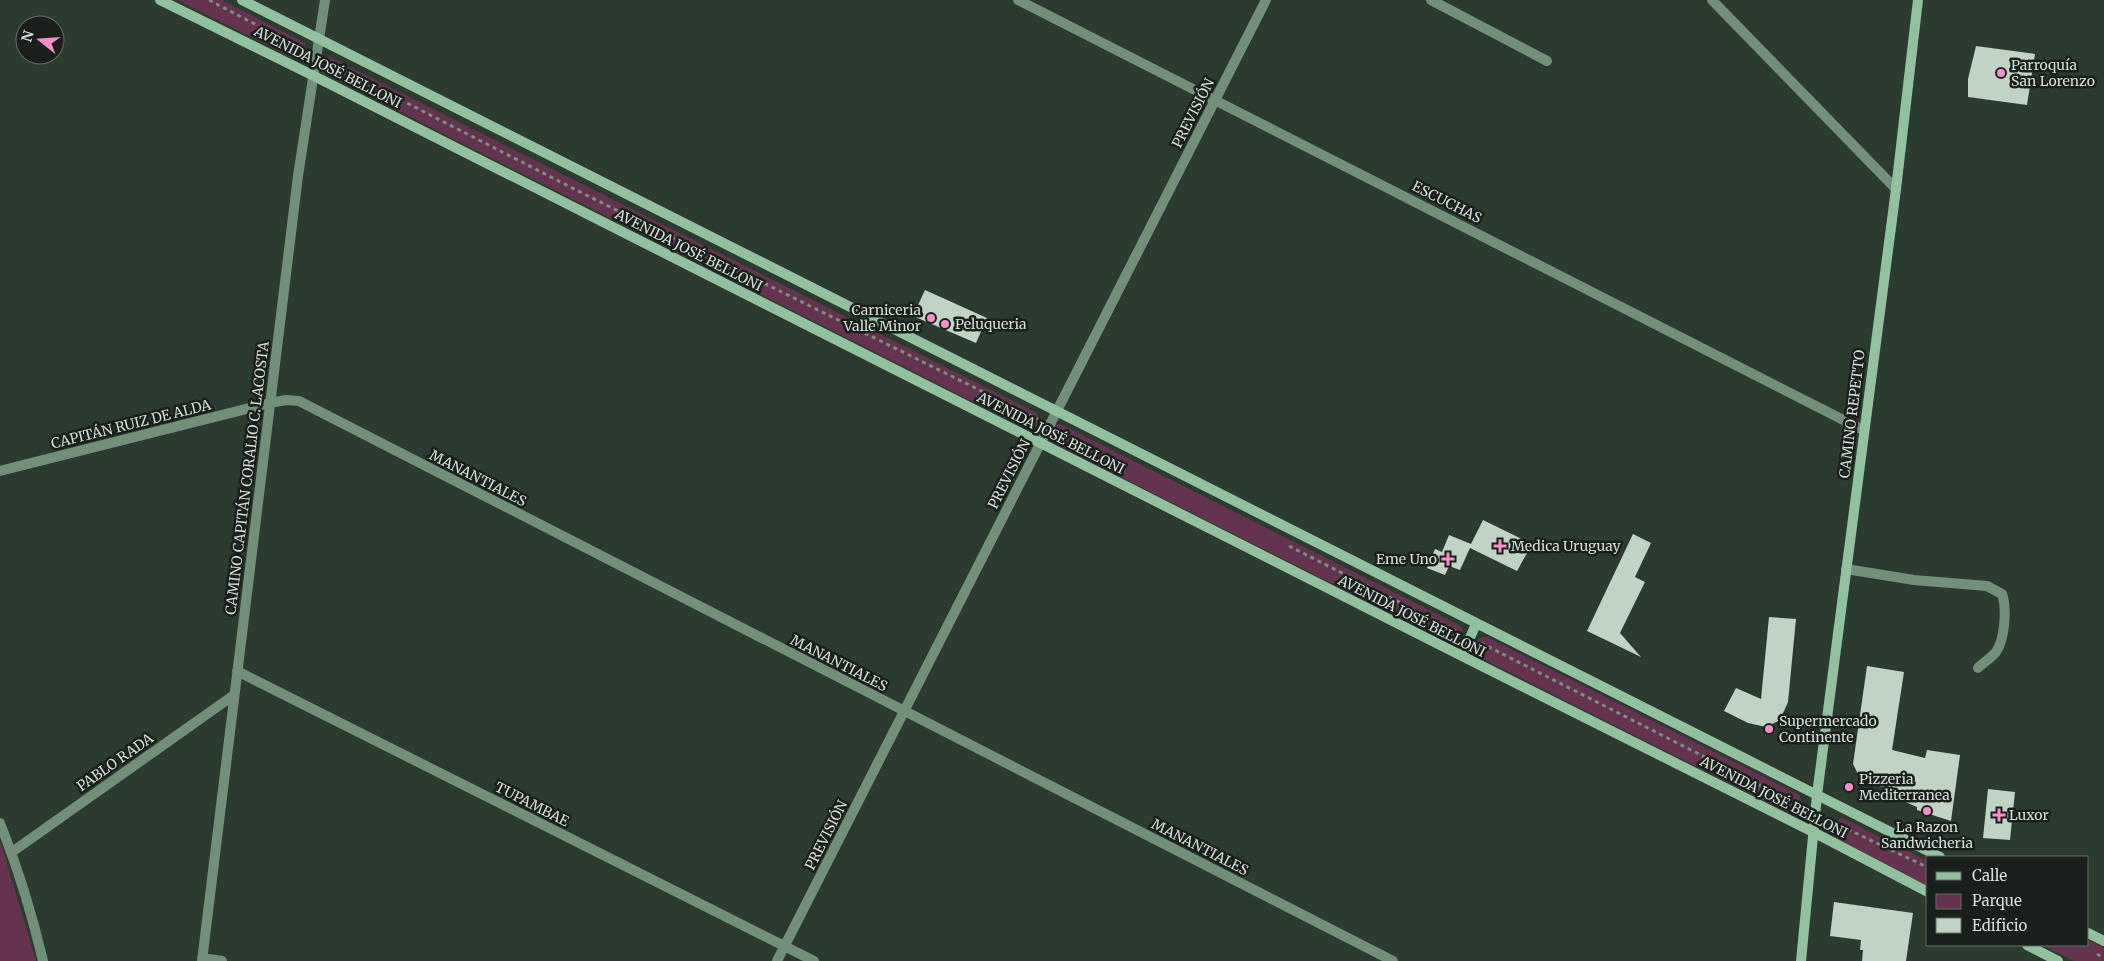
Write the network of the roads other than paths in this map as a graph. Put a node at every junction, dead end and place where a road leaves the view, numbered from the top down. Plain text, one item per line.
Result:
1 (160, 0) edge
2 (242, 0) edge
3 (325, 0) edge
4 (1018, 0) edge
5 (1266, 0) edge
6 (1431, 0) edge
7 (1712, 0) edge
8 (1918, 0) edge
9 (319, 38) junction
10 (1547, 61) dead end
11 (314, 76) junction
12 (1215, 100) junction
13 (1896, 189) junction
14 (270, 404) junction
15 (1056, 412) junction
16 (1864, 430) junction
17 (1041, 443) junction
18 (0, 471) edge
19 (1846, 569) junction
20 (1476, 624) junction
21 (1462, 656) junction
22 (1978, 668) dead end
23 (238, 671) junction
24 (234, 695) junction
25 (904, 712) junction
26 (1817, 795) junction
27 (0, 822) edge
28 (1815, 832) junction
29 (12, 852) junction
30 (1938, 856) edge
31 (1926, 891) edge
32 (2089, 934) edge
33 (2104, 941) edge
34 (785, 946) junction
35 (2029, 946) edge
36 (202, 959) edge
37 (43, 961) edge
38 (222, 961) edge
39 (777, 961) edge
40 (814, 961) edge
41 (1393, 961) edge
42 (1801, 961) edge
43 (2058, 961) edge

1 - 11 main road, AVENIDA JOSÉ BELLONI
2 - 9 main road, AVENIDA JOSÉ BELLONI
3 - 9 street, CAMINO CAPITÁN CORALIO C. LACOSTA
4 - 12 street, ESCUCHAS
5 - 12 street, PREVISIÓN
6 - 10 street
7 - 13 street
8 - 13 main road, CAMINO REPETTO
9 - 11 street, CAMINO CAPITÁN CORALIO C. LACOSTA
9 - 15 main road, AVENIDA JOSÉ BELLONI
11 - 14 street, CAMINO CAPITÁN CORALIO C. LACOSTA
11 - 17 main road, AVENIDA JOSÉ BELLONI
12 - 15 street, PREVISIÓN
12 - 16 street, ESCUCHAS
13 - 16 main road, CAMINO REPETTO
14 - 18 street, CAPITÁN RUIZ DE ALDA
14 - 23 street, CAMINO CAPITÁN CORALIO C. LACOSTA
14 - 25 street, MANANTIALES
15 - 17 street, PREVISIÓN
15 - 20 main road, AVENIDA JOSÉ BELLONI
16 - 19 main road, CAMINO REPETTO
17 - 21 main road, AVENIDA JOSÉ BELLONI
17 - 25 street, PREVISIÓN
19 - 22 street
19 - 26 main road, CAMINO REPETTO
20 - 21 main road
20 - 26 main road, AVENIDA JOSÉ BELLONI
21 - 28 main road, AVENIDA JOSÉ BELLONI
23 - 24 street, CAMINO CAPITÁN CORALIO C. LACOSTA
23 - 34 street, TUPAMBAE
24 - 29 street, PABLO RADA
24 - 36 street, CAMINO CAPITÁN CORALIO C. LACOSTA
25 - 34 street, PREVISIÓN
25 - 41 street, MANANTIALES
26 - 28 main road, CAMINO REPETTO
26 - 30 main road, AVENIDA JOSÉ BELLONI
27 - 29 street
28 - 31 main road, AVENIDA JOSÉ BELLONI
28 - 42 main road, CAMINO REPETTO
29 - 37 street
32 - 33 main road
34 - 39 street, PREVISIÓN
34 - 40 street, TUPAMBAE
35 - 43 main road
36 - 38 street

